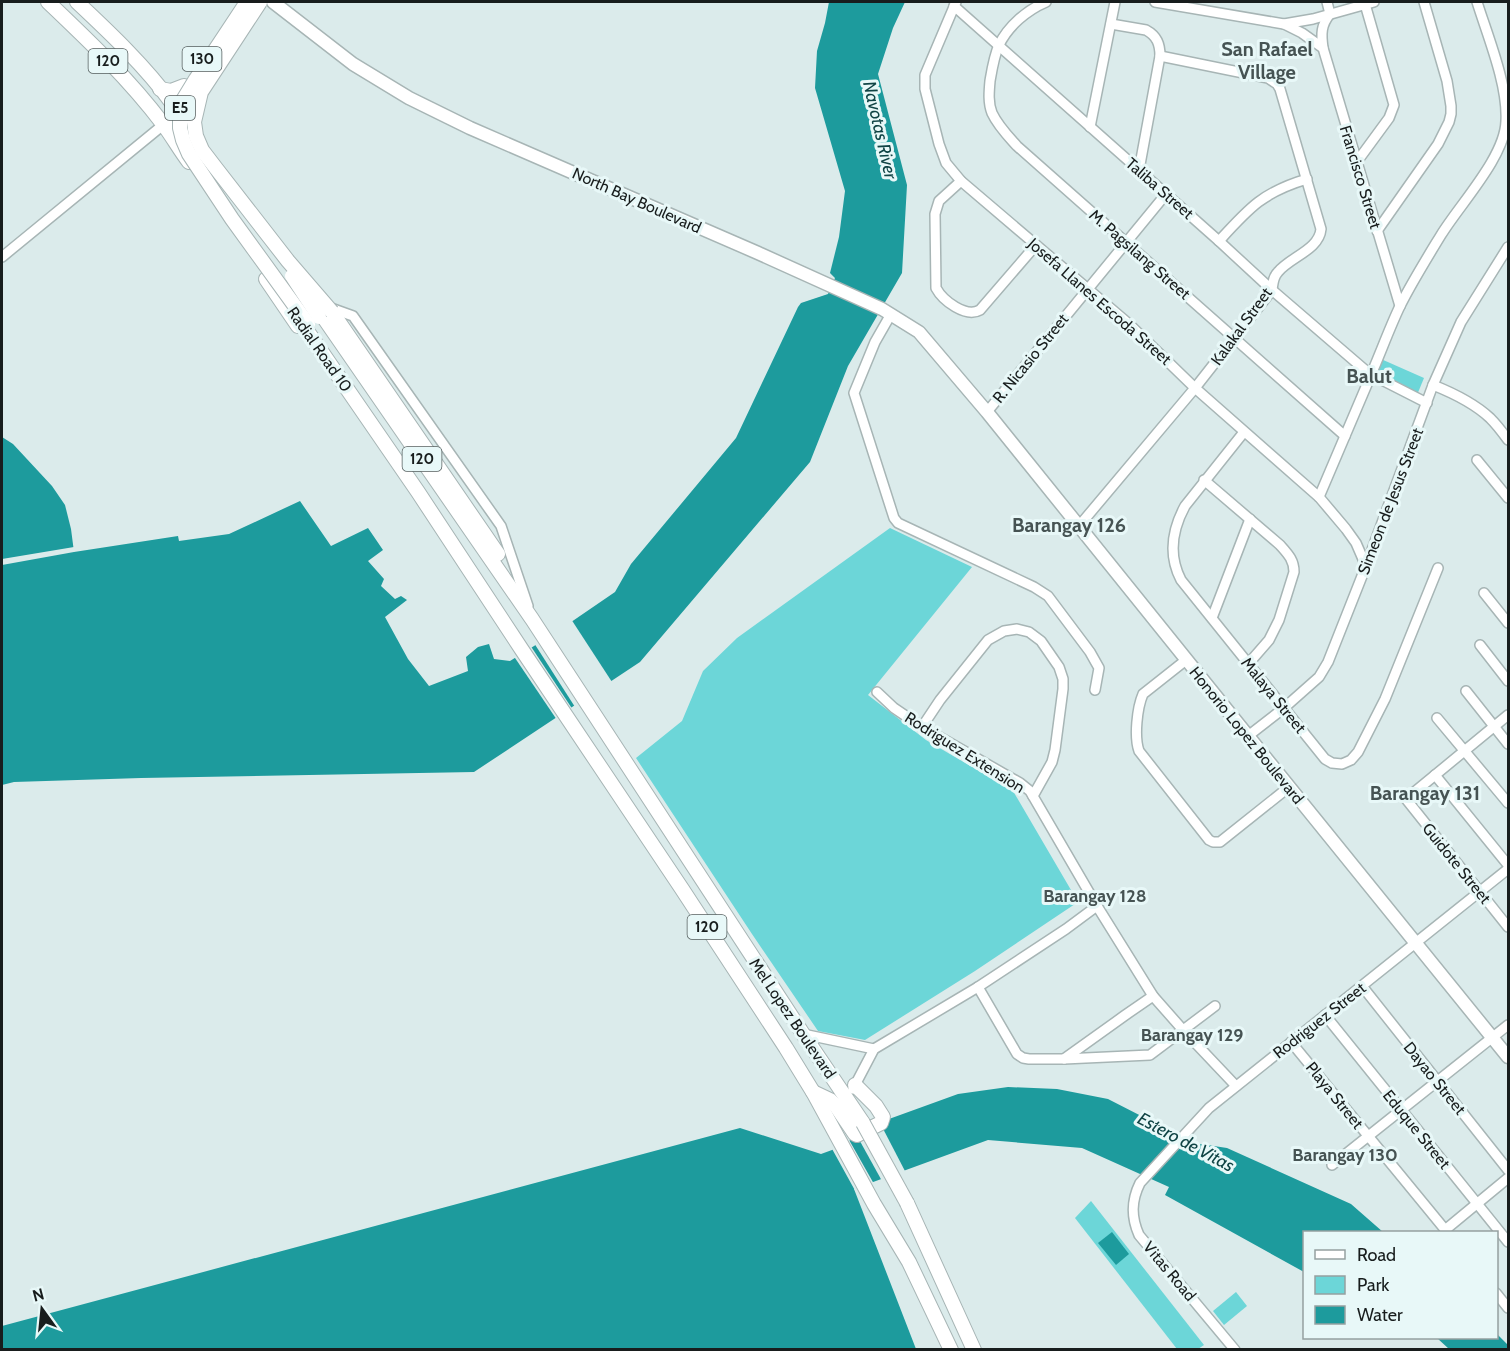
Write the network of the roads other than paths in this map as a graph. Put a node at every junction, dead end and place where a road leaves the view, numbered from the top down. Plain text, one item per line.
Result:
1 (48, 2) edge
2 (76, 2) edge
3 (241, 2) edge
4 (247, 2) edge
5 (1046, 2) edge
6 (1115, 2) edge
7 (1155, 2) edge
8 (1327, 2) edge
9 (1424, 2) edge
10 (1477, 2) edge
11 (267, 3) edge
12 (1370, 3) edge
13 (955, 4) edge
14 (1330, 14) junction
15 (1111, 24) junction
16 (1284, 24) junction
17 (998, 46) junction
18 (1323, 48) junction
19 (1160, 56) junction
20 (184, 86) junction
21 (160, 89) junction
22 (194, 102) junction
23 (172, 104) junction
24 (181, 118) junction
25 (164, 125) junction
26 (1090, 127) junction
27 (194, 142) junction
28 (1356, 163) junction
29 (1139, 170) junction
30 (1307, 179) junction
31 (961, 181) junction
32 (1166, 194) junction
33 (247, 209) junction
34 (232, 219) junction
35 (1377, 231) junction
36 (1219, 240) junction
37 (1126, 242) junction
38 (1036, 245) junction
39 (1509, 247) edge
40 (2, 257) edge
41 (1087, 289) junction
42 (1272, 290) junction
43 (311, 299) junction
44 (1400, 306) junction
45 (293, 311) junction
46 (887, 311) junction
47 (1234, 338) junction
48 (1370, 375) junction
49 (1433, 385) junction
50 (1195, 388) junction
51 (1427, 403) junction
52 (987, 412) junction
53 (1244, 432) junction
54 (1345, 436) junction
55 (1509, 440) edge
56 (1477, 460) dead end
57 (1204, 480) junction
58 (1319, 497) junction
59 (1509, 498) edge
60 (433, 515) junction
61 (1250, 519) junction
62 (1079, 526) junction
63 (1366, 566) junction
64 (1438, 568) dead end
65 (1484, 593) dead end
66 (1212, 618) junction
67 (532, 620) junction
68 (1509, 623) edge
69 (1480, 645) dead end
70 (1186, 660) junction
71 (1249, 663) junction
72 (1509, 681) edge
73 (1095, 690) dead end
74 (1466, 691) dead end
75 (877, 692) dead end
76 (586, 702) joint
77 (1284, 708) junction
78 (1509, 715) edge
79 (567, 717) joint
80 (1437, 718) dead end
81 (922, 727) junction
82 (1494, 727) junction
83 (1248, 736) junction
84 (1509, 744) edge
85 (1465, 751) junction
86 (1435, 776) junction
87 (1289, 787) junction
88 (1033, 796) junction
89 (1509, 803) edge
90 (1509, 867) edge
91 (1480, 892) junction
92 (1097, 906) junction
93 (1509, 927) edge
94 (1416, 943) junction
95 (1362, 986) junction
96 (978, 987) junction
97 (1153, 996) junction
98 (1215, 1006) dead end
99 (1325, 1016) junction
100 (1509, 1024) edge
101 (1184, 1031) junction
102 (803, 1034) junction
103 (1493, 1037) junction
104 (1291, 1042) junction
105 (874, 1049) junction
106 (1509, 1057) edge
107 (1064, 1059) junction
108 (1438, 1082) junction
109 (855, 1085) junction
110 (1236, 1086) junction
111 (813, 1092) junction
112 (849, 1103) junction
113 (1402, 1110) junction
114 (1369, 1137) junction
115 (1332, 1165) dead end
116 (1509, 1170) edge
117 (1509, 1178) edge
118 (1140, 1183) joint
119 (1477, 1203) junction
120 (1446, 1231) edge
121 (1509, 1242) edge
122 (1498, 1294) edge
123 (1509, 1308) edge
124 (951, 1350) edge
125 (974, 1350) edge
126 (1234, 1350) edge

1 - 25 highway, Radial Road 10 / 120
2 - 21 highway, Radial Road 10 / 120
3 - 20 main road, 130
4 - 34 highway, E5, bridge
5 - 17 street
6 - 15 street
7 - 16 street
8 - 14 street
9 - 35 street
10 - 44 street
11 - 22 main road, 130
11 - 33 highway, E5, bridge
11 - 46 main road, North Bay Boulevard
12 - 14 street
12 - 28 street
13 - 17 street, Taliba Street
13 - 31 street, Josefa Llanes Escoda Street
14 - 16 street
14 - 18 street, Francisco Street
15 - 19 street
15 - 26 street
16 - 18 street
17 - 26 street, Taliba Street
17 - 37 street, M. Pagsilang Street
18 - 28 street, Francisco Street
19 - 29 street
19 - 30 street, Kalakal Street
20 - 21 highway
20 - 23 main road, 130
21 - 23 highway, Radial Road 10 / 120
22 - 24 main road, 130
22 - 27 highway
23 - 24 highway, Radial Road 10 / 120
23 - 25 main road, 130
24 - 25 main road, 130
24 - 27 highway, Radial Road 10 / 120
25 - 40 street
25 - 45 highway, Radial Road 10 / 120
26 - 29 street, Taliba Street
27 - 43 highway, Radial Road 10 / 120
28 - 35 street, Francisco Street
29 - 32 street, Taliba Street
30 - 36 street
30 - 42 street, Kalakal Street
31 - 38 street, Josefa Llanes Escoda Street
31 - 38 street
32 - 36 street, Taliba Street
32 - 37 street, R. Nicasio Street
33 - 34 highway, bridge
33 - 67 highway, bridge
34 - 60 highway, bridge
35 - 44 street, Francisco Street
36 - 42 street, Taliba Street
37 - 41 street, R. Nicasio Street
37 - 47 street, M. Pagsilang Street
38 - 41 street, Josefa Llanes Escoda Street
39 - 49 street, Simeon de Jesus Street
41 - 50 street, Josefa Llanes Escoda Street
41 - 52 street, R. Nicasio Street
42 - 47 street, Kalakal Street
42 - 48 street, Taliba Street
43 - 45 highway
43 - 67 highway, Radial Road 10 / 120
43 - 67 street
44 - 48 street
45 - 60 highway, Radial Road 10 / 120
46 - 52 main road, North Bay Boulevard
46 - 73 street
47 - 50 street, Kalakal Street
47 - 54 street, M. Pagsilang Street
48 - 51 street, Taliba Street
48 - 54 street
49 - 51 street, Simeon de Jesus Street
49 - 55 street
50 - 53 street, Josefa Llanes Escoda Street
50 - 62 street, Kalakal Street
51 - 63 street, Simeon de Jesus Street
52 - 62 main road, Honorio Lopez Boulevard
53 - 57 street, Malaya Street
53 - 58 street, Josefa Llanes Escoda Street
54 - 58 street
56 - 59 street
57 - 61 street
57 - 66 street, Malaya Street
58 - 63 street, Josefa Llanes Escoda Street
60 - 79 highway, Radial Road 10 / 120
61 - 66 street
61 - 71 street
62 - 70 main road, Honorio Lopez Boulevard
63 - 77 street, Simeon de Jesus Street
64 - 77 street, Malaya Street
65 - 68 street
66 - 71 street, Malaya Street
67 - 76 highway, Radial Road 10 / 120
69 - 72 street
70 - 83 main road, Honorio Lopez Boulevard
70 - 87 street
71 - 77 street, Malaya Street
74 - 82 street
75 - 81 street, Rodriguez Extension
76 - 102 highway, Mel Lopez Boulevard / 120
77 - 83 street, Simeon de Jesus Street
78 - 82 street
79 - 111 highway, Mel Lopez Boulevard / 120
80 - 85 street
81 - 88 street, Rodriguez Extension
81 - 88 street
82 - 84 street
82 - 85 street
83 - 87 main road, Honorio Lopez Boulevard
85 - 86 street
85 - 89 street
86 - 90 street
86 - 91 street, Guidote Street
87 - 94 main road, Honorio Lopez Boulevard
88 - 92 street, Rodriguez Extension
90 - 91 street, Rodriguez Street
91 - 93 street, Guidote Street
91 - 94 street, Rodriguez Street
92 - 96 street
92 - 97 street, Rodriguez Extension
94 - 95 street, Rodriguez Street
94 - 103 main road, Honorio Lopez Boulevard
95 - 99 street, Rodriguez Street
95 - 108 street, Dayao Street
96 - 105 street
96 - 107 street
97 - 101 street, Rodriguez Extension
97 - 107 street
98 - 101 street
99 - 104 street, Rodriguez Street
99 - 113 street, Eduque Street
100 - 103 street
101 - 107 street
101 - 110 street, Rodriguez Extension
102 - 105 street
102 - 112 highway, Mel Lopez Boulevard / 120
103 - 106 main road, Honorio Lopez Boulevard
103 - 108 street
104 - 110 street, Rodriguez Street
104 - 114 street, Playa Street
105 - 109 street
108 - 113 street
108 - 116 street, Dayao Street
109 - 111 highway
109 - 112 street
110 - 118 street, Rodriguez Street
111 - 124 highway, Mel Lopez Boulevard / 120
112 - 125 highway, Mel Lopez Boulevard / 120, bridge
113 - 114 street
113 - 119 street, Eduque Street
114 - 115 street
114 - 120 street, Playa Street
117 - 119 street
118 - 126 street, Vitas Road
119 - 120 street
119 - 121 street, Eduque Street
122 - 123 street

